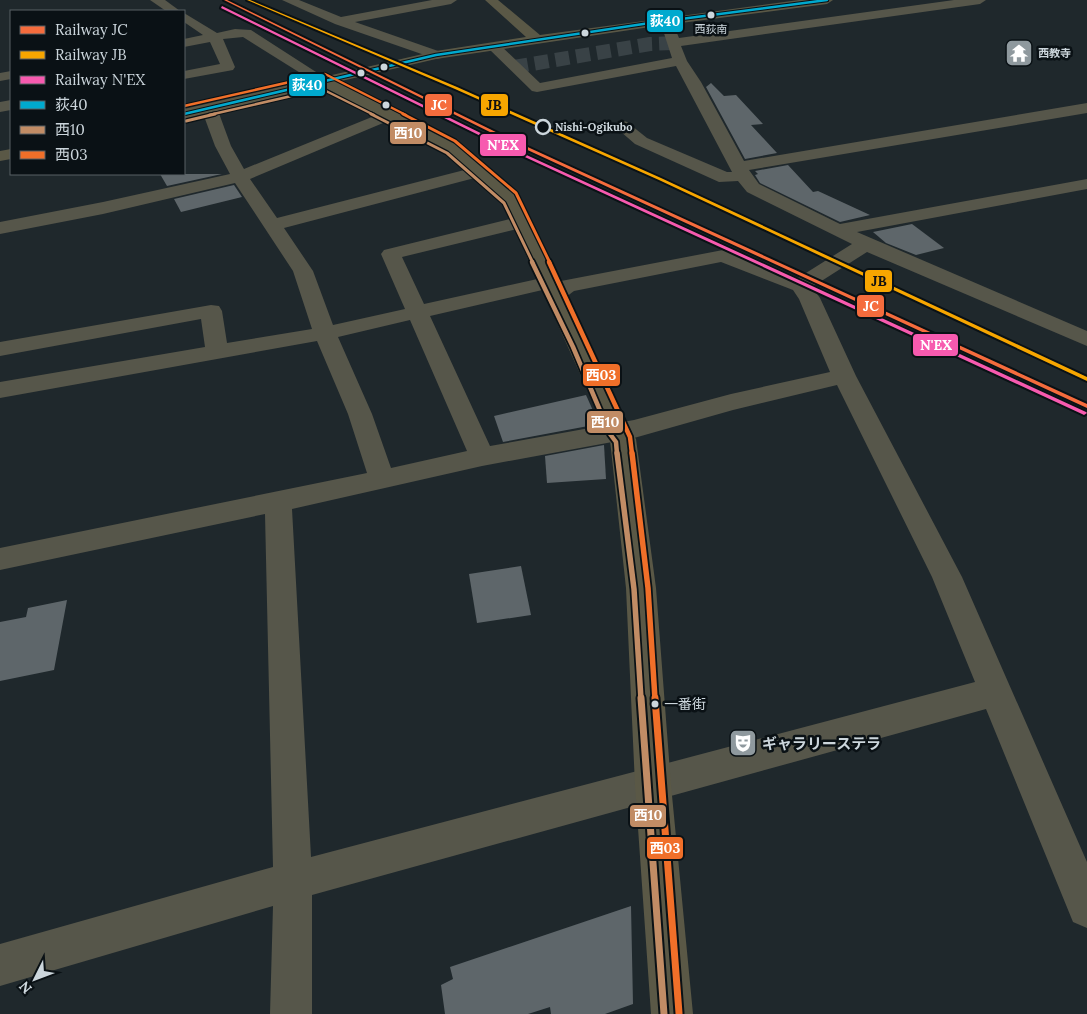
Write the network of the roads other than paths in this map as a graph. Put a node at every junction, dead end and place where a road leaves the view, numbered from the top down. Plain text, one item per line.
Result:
1 (156, 0) edge
2 (288, 0) edge
3 (451, 0) edge
4 (491, 0) edge
5 (827, 0) edge
6 (980, 0) edge
7 (172, 10) edge
8 (665, 16) junction
9 (185, 18) edge
10 (340, 21) junction
11 (215, 37) junction
12 (537, 40) junction
13 (674, 42) junction
14 (185, 43) edge
15 (494, 47) junction
16 (436, 55) junction
17 (680, 61) junction
18 (185, 75) edge
19 (323, 81) junction
20 (209, 108) junction
21 (1087, 108) edge
22 (185, 114) edge
23 (390, 115) junction
24 (621, 125) dead end
25 (480, 171) junction
26 (740, 171) junction
27 (240, 177) junction
28 (1087, 184) edge
29 (522, 222) junction
30 (272, 224) junction
31 (0, 228) edge
32 (836, 230) junction
33 (866, 244) junction
34 (800, 286) junction
35 (554, 288) junction
36 (419, 312) junction
37 (325, 333) junction
38 (1087, 340) edge
39 (0, 348) edge
40 (217, 352) junction
41 (844, 376) junction
42 (0, 390) edge
43 (617, 431) junction
44 (482, 457) junction
45 (382, 480) junction
46 (278, 502) junction
47 (0, 559) edge
48 (994, 692) junction
49 (654, 785) junction
50 (293, 881) junction
51 (1087, 906) edge
52 (0, 965) edge
53 (291, 1014) edge
54 (672, 1014) edge

1 - 7 street
2 - 10 street
3 - 10 street
4 - 12 street
5 - 8 street
6 - 13 street
8 - 12 street
8 - 13 street
9 - 11 street
10 - 16 street
11 - 14 street
11 - 18 street
11 - 19 street
12 - 15 street
13 - 17 street
15 - 16 street
15 - 17 street
16 - 19 street
17 - 26 street
19 - 20 street
19 - 23 street
20 - 22 street
20 - 27 street
21 - 26 street
23 - 25 street
23 - 27 street
24 - 26 street
25 - 29 street
25 - 30 street
26 - 32 street
27 - 30 street
27 - 31 street
28 - 32 street
29 - 35 street
29 - 36 street
30 - 37 street
32 - 33 street
33 - 34 street
33 - 38 street
34 - 35 street
34 - 41 street
35 - 36 street
35 - 43 street
36 - 37 street
36 - 44 street
37 - 40 street
37 - 45 street
39 - 40 street
40 - 42 street
41 - 43 street
41 - 48 street
43 - 44 street
43 - 49 street
44 - 45 street
45 - 46 street
46 - 47 street
46 - 50 street
48 - 49 street
48 - 51 street
49 - 50 street
49 - 54 street
50 - 52 street
50 - 53 street

